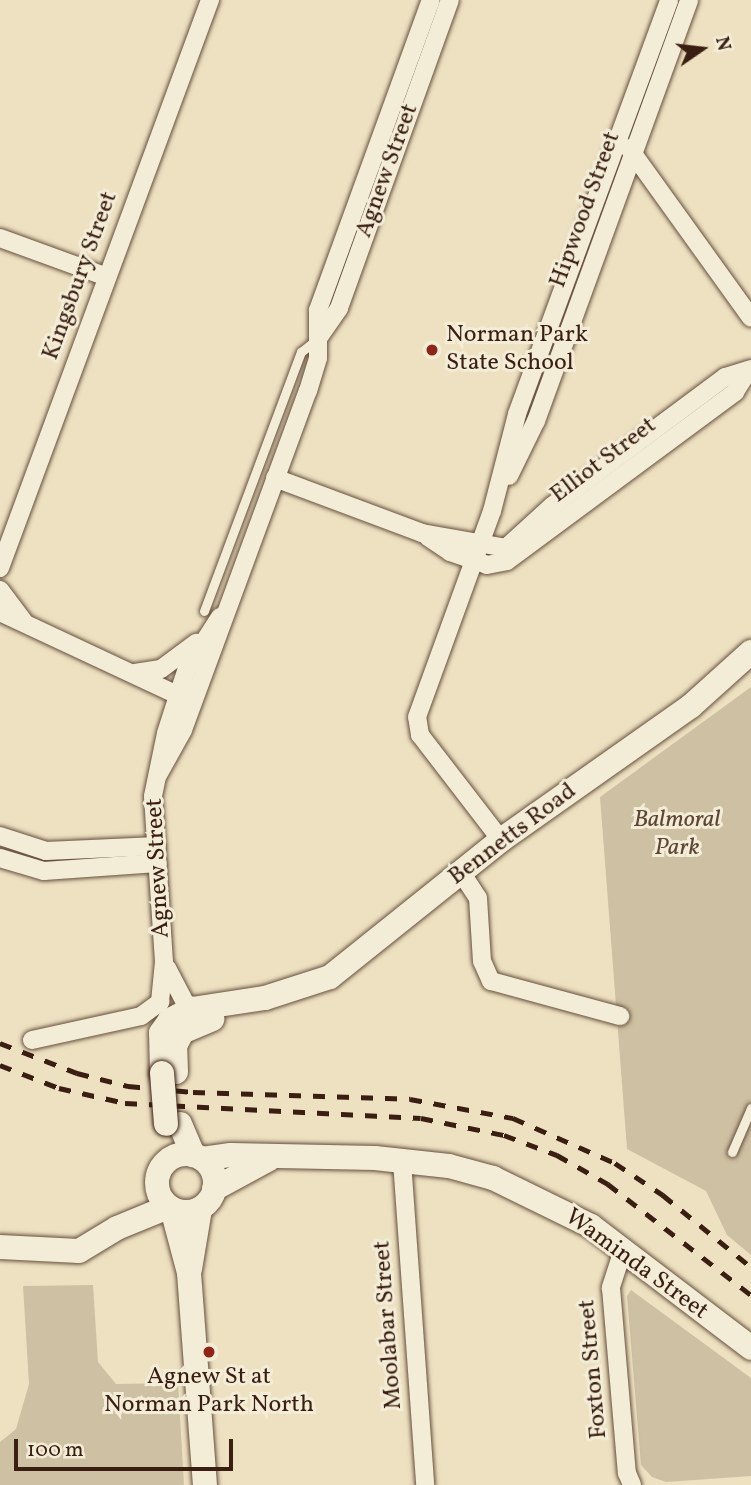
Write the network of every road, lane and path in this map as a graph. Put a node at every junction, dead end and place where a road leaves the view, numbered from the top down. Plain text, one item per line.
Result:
1 (209, 0) edge
2 (431, 0) edge
3 (450, 0) edge
4 (669, 0) edge
5 (689, 0) edge
6 (617, 140) junction
7 (634, 151) junction
8 (0, 238) edge
9 (107, 277) junction
10 (751, 318) edge
11 (319, 337) junction
12 (750, 370) edge
13 (275, 478) junction
14 (492, 511) junction
15 (477, 554) junction
16 (0, 568) edge
17 (0, 590) edge
18 (231, 599) junction
19 (204, 611) dead end
20 (0, 612) edge
21 (28, 628) junction
22 (208, 632) junction
23 (747, 662) edge
24 (132, 673) junction
25 (177, 695) junction
26 (158, 775) junction
27 (0, 836) edge
28 (501, 840) junction
29 (157, 854) junction
30 (111, 857) junction
31 (0, 858) edge
32 (461, 872) junction
33 (164, 962) junction
34 (265, 998) junction
35 (189, 1010) junction
36 (620, 1016) dead end
37 (32, 1040) dead end
38 (169, 1073) junction
39 (751, 1108) edge
40 (173, 1124) junction
41 (732, 1152) dead end
42 (197, 1157) junction
43 (269, 1158) junction
44 (402, 1161) junction
45 (162, 1171) junction
46 (214, 1189) junction
47 (170, 1208) junction
48 (200, 1209) junction
49 (117, 1228) junction
50 (0, 1248) edge
51 (623, 1250) junction
52 (189, 1273) junction
53 (751, 1348) edge
54 (205, 1485) edge
55 (425, 1485) edge
56 (632, 1485) edge

1 - 9 street, Kingsbury Street
2 - 11 street, Agnew Street
3 - 11 street, Agnew Street
4 - 6 street, Hipwood Street
5 - 7 street, Hipwood Street
6 - 7 street
6 - 14 street, Hipwood Street
7 - 10 street
7 - 14 street, Hipwood Street
8 - 9 street
9 - 16 street, Kingsbury Street
11 - 13 street, Agnew Street
11 - 19 lane, Agnew Street
12 - 15 street, Elliot Street
13 - 15 street, Elliot Street
13 - 18 street, Agnew Street
14 - 15 street, Hipwood Street
15 - 28 street, Hipwood Street
17 - 21 street
18 - 22 street, Agnew Street
18 - 26 street, Agnew Street
20 - 21 street
21 - 24 street
22 - 24 street
22 - 25 street, Agnew Street
23 - 28 main road, Bennetts Road
24 - 25 street
25 - 26 street, Agnew Street
26 - 29 street, Agnew Street
27 - 30 street
28 - 32 main road, Bennetts Road
29 - 30 street
29 - 33 street, Agnew Street
30 - 31 street
32 - 34 main road, Bennetts Road
32 - 36 street
33 - 35 street, Agnew Street
33 - 37 street, Agnew Street
34 - 35 main road, Bennetts Road
34 - 38 main road, Bennetts Road
35 - 38 main road, Bennetts Road
38 - 40 main road, Bennetts Road
39 - 41 lane
40 - 42 main road, Bennetts Road
40 - 45 main road, Bennetts Road
42 - 43 main road, Waminda Street
42 - 45 main road
42 - 46 main road
43 - 44 main road, Waminda Street
43 - 46 main road
44 - 51 main road, Waminda Street
44 - 55 street, Moolabar Street
45 - 47 main road
45 - 49 main road
46 - 48 main road
47 - 48 main road
47 - 49 main road
47 - 52 main road
48 - 52 main road
49 - 50 main road
51 - 53 main road, Waminda Street
51 - 56 street, Foxton Street
52 - 54 main road

